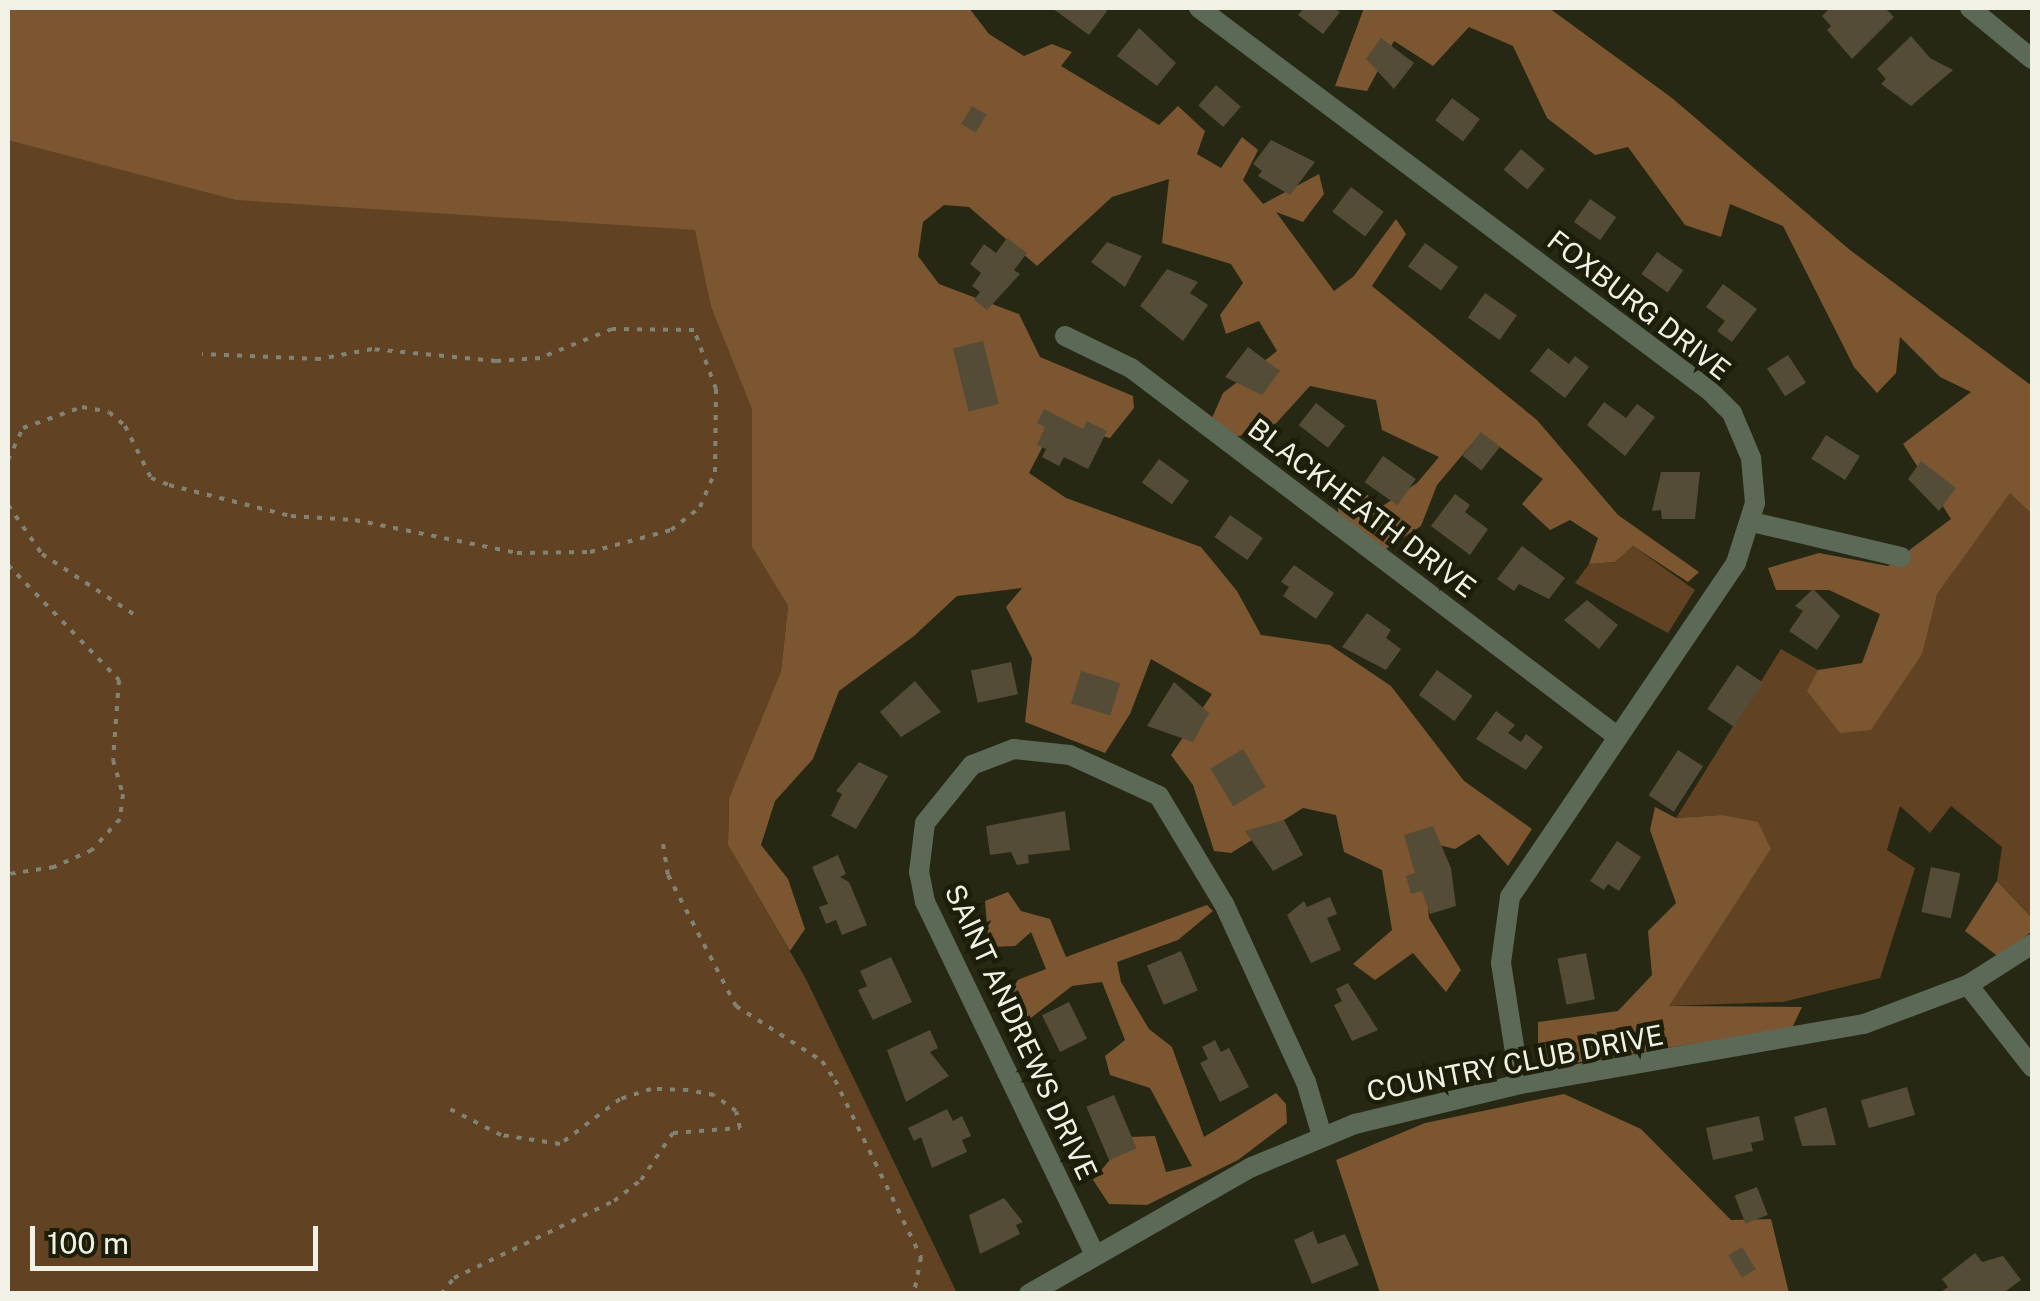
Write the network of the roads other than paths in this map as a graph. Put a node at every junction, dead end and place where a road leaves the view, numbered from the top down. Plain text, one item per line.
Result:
1 (1199, 8) edge
2 (1970, 8) edge
3 (2032, 59) edge
4 (1066, 336) dead end
5 (1752, 522) junction
6 (1901, 557) dead end
7 (1618, 737) junction
8 (2032, 944) edge
9 (1968, 985) junction
10 (2032, 1067) edge
11 (1520, 1084) junction
12 (1322, 1136) junction
13 (1095, 1254) junction
14 (1029, 1294) edge

1 - 5 street, FOXBURG DRIVE
2 - 3 street
4 - 7 street, BLACKHEATH DRIVE
5 - 6 street
5 - 7 street, FOXBURG DRIVE
7 - 11 street, FOXBURG DRIVE
8 - 9 street, COUNTRY CLUB DRIVE
9 - 10 street
9 - 11 street, COUNTRY CLUB DRIVE
11 - 12 street, COUNTRY CLUB DRIVE
12 - 13 street, COUNTRY CLUB DRIVE
12 - 13 street, SAINT ANDREWS DRIVE
13 - 14 street, COUNTRY CLUB DRIVE

